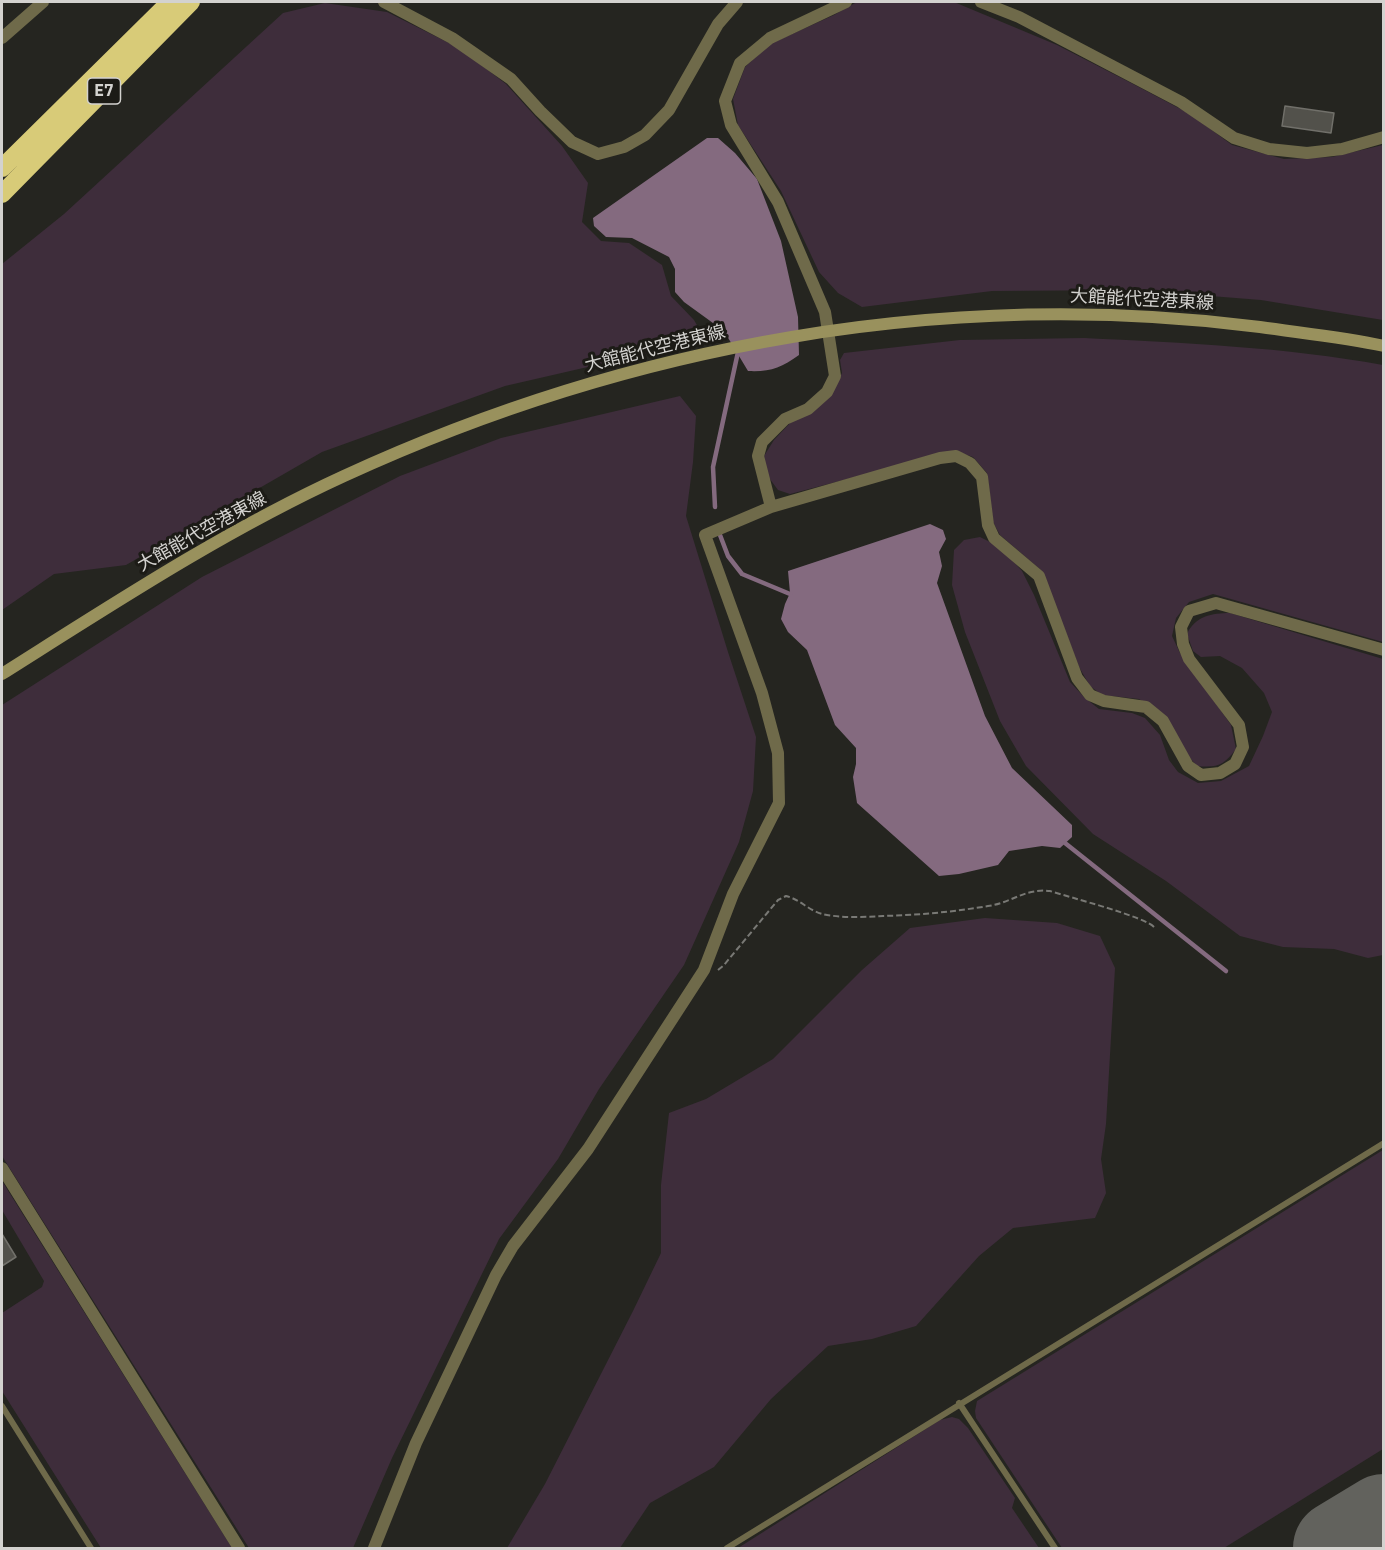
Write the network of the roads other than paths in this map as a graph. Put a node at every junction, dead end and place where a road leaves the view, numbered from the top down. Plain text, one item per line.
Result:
1 (43, 2) edge
2 (170, 2) edge
3 (192, 2) edge
4 (384, 2) edge
5 (737, 2) edge
6 (846, 2) edge
7 (981, 2) edge
8 (2, 38) edge
9 (1383, 137) edge
10 (2, 167) edge
11 (2, 195) edge
12 (1383, 346) edge
13 (771, 507) junction
14 (1383, 650) edge
15 (2, 674) edge
16 (1383, 1143) edge
17 (2, 1168) edge
18 (959, 1403) junction
19 (2, 1406) edge
20 (91, 1548) edge
21 (239, 1548) edge
22 (374, 1548) edge
23 (727, 1548) edge
24 (1055, 1548) edge

1 - 8 street
2 - 10 highway, E7
3 - 11 highway, E7
4 - 5 street
6 - 13 street
7 - 9 street
12 - 15 main road, 大館能代空港東線
13 - 14 street
13 - 22 street
16 - 18 lane
17 - 21 street
18 - 23 lane
18 - 24 lane
19 - 20 lane

